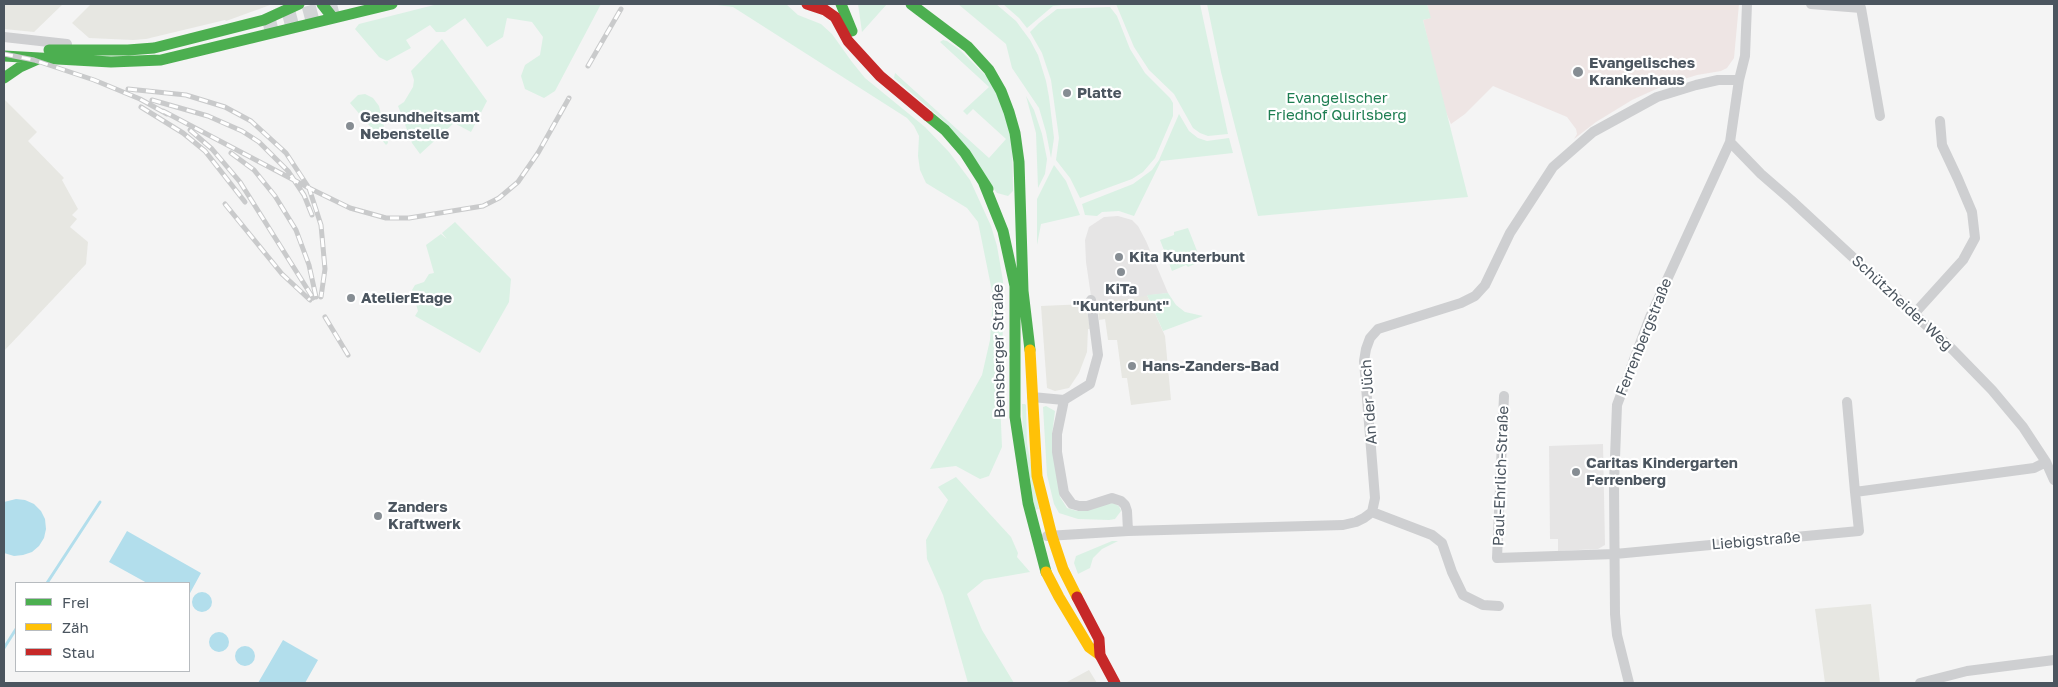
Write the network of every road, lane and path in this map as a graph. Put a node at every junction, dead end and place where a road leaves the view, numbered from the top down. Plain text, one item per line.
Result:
1 (299, 4) edge
2 (322, 4) edge
3 (392, 4) edge
4 (807, 4) edge
5 (841, 4) edge
6 (911, 4) edge
7 (1747, 4) edge
8 (1811, 4) edge
9 (333, 18) junction
10 (4, 37) edge
11 (4, 47) edge
12 (88, 49) junction
13 (861, 55) junction
14 (4, 56) edge
15 (41, 58) junction
16 (4, 78) edge
17 (1739, 80) junction
18 (1880, 116) dead end
19 (1940, 121) dead end
20 (1730, 142) junction
21 (983, 181) junction
22 (1023, 291) junction
23 (1091, 300) dead end
24 (1914, 314) junction
25 (1014, 384) junction
26 (1504, 396) dead end
27 (1032, 397) junction
28 (1064, 400) junction
29 (1847, 402) dead end
30 (2046, 462) junction
31 (2054, 480) edge
32 (1854, 492) junction
33 (1372, 512) junction
34 (1128, 531) junction
35 (1036, 536) junction
36 (1052, 536) junction
37 (1615, 554) junction
38 (1498, 606) dead end
39 (1100, 656) junction
40 (2054, 660) edge
41 (1115, 683) edge
42 (1629, 683) edge
43 (1922, 683) edge

1 - 12 main road
2 - 9 main road
3 - 9 main road
4 - 13 main road, Bensberger Straße
5 - 13 main road, Bensberger Straße
6 - 22 main road, Bensberger Straße
7 - 17 street, Ferrenbergstraße
8 - 18 street
9 - 15 main road
10 - 12 street
11 - 12 main road
13 - 21 main road, Bensberger Straße
14 - 15 main road
15 - 16 main road
17 - 20 street, Ferrenbergstraße
17 - 33 street, An der Jüch
19 - 24 street
20 - 24 street, Schützheider Weg
20 - 37 street, Ferrenbergstraße
21 - 22 main road, Bensberger Straße
21 - 25 main road, Bensberger Straße
22 - 27 main road, Bensberger Straße
23 - 28 street
24 - 30 street, Schützheider Weg
25 - 27 main road
25 - 35 main road, Bensberger Straße
26 - 37 street, Paul-Ehrlich-Straße
27 - 28 street
27 - 36 main road, Bensberger Straße
28 - 34 street
29 - 32 street, Liebigstraße
30 - 31 street, Schützheider Weg
30 - 32 street
32 - 37 street, Liebigstraße
33 - 34 street
33 - 38 street
34 - 36 street
35 - 36 street
35 - 39 main road, Bensberger Straße
36 - 39 main road, Bensberger Straße
37 - 42 street, Ferrenbergstraße
39 - 41 main road, Bensberger Straße
40 - 43 street

